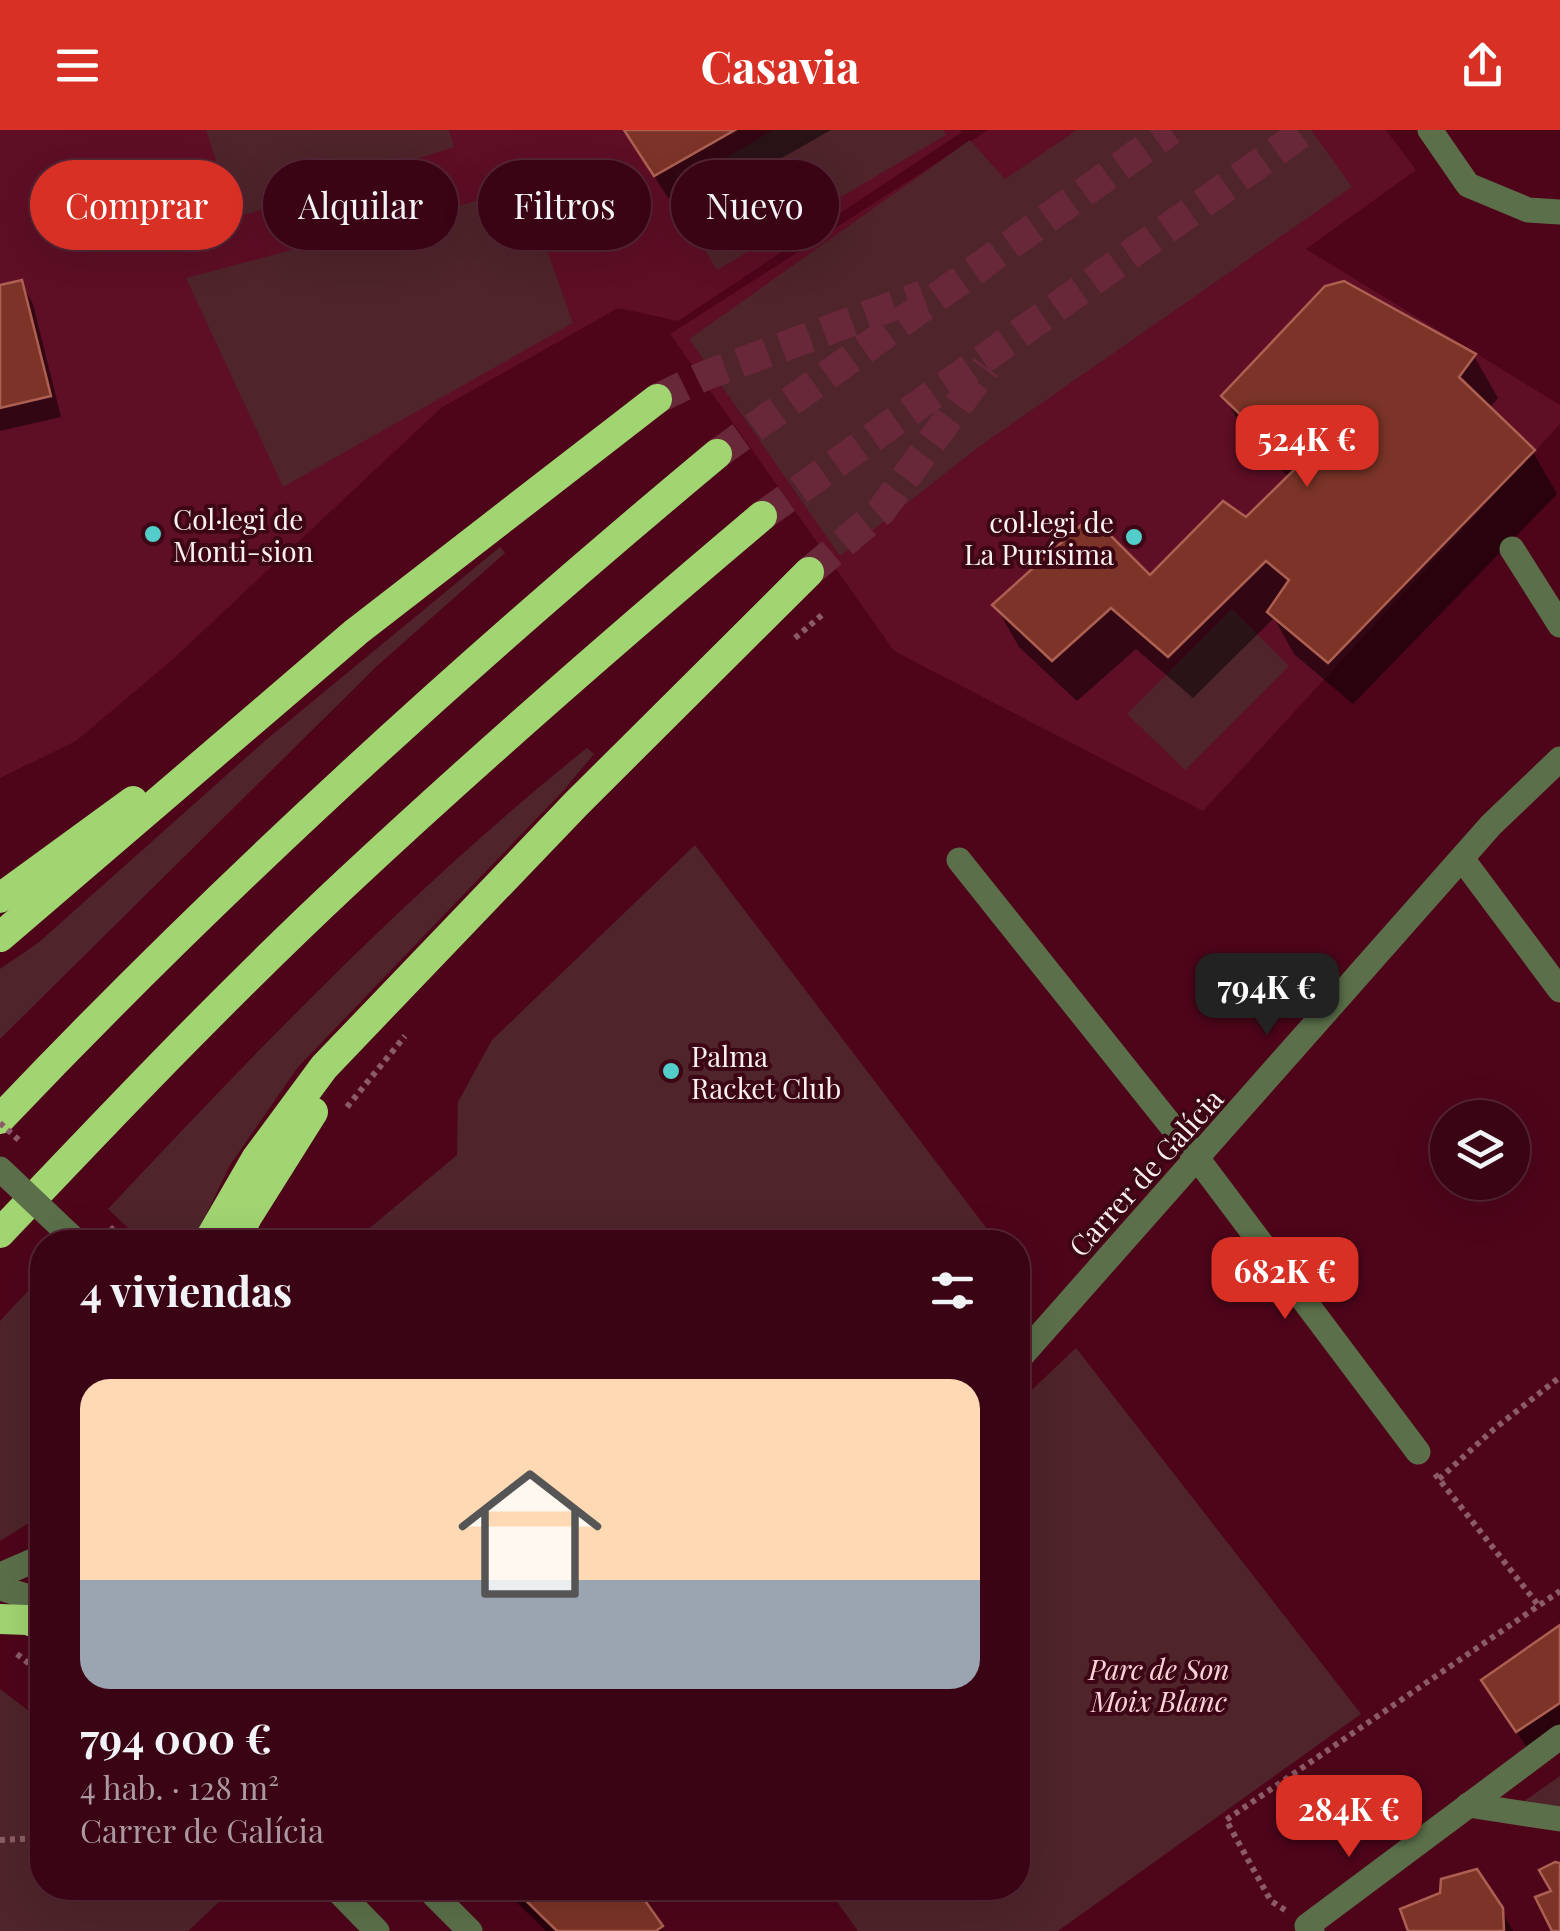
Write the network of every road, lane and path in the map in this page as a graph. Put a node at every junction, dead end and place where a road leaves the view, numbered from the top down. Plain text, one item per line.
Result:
1 (1430, 130) edge
2 (1560, 212) edge
3 (657, 399) tunnel mouth
4 (718, 454) tunnel mouth
5 (762, 516) tunnel mouth
6 (1512, 549) dead end
7 (809, 572) tunnel mouth
8 (822, 615) dead end
9 (1560, 625) edge
10 (794, 639) dead end
11 (246, 722) junction
12 (1560, 760) edge
13 (959, 860) dead end
14 (1463, 860) junction
15 (0, 898) edge
16 (0, 937) edge
17 (1560, 990) edge
18 (393, 994) junction
19 (409, 1031) dead end
20 (342, 1114) dead end
21 (0, 1120) edge
22 (1197, 1158) junction
23 (0, 1169) edge
24 (110, 1227) dead end
25 (64, 1230) edge
26 (113, 1230) edge
27 (215, 1230) edge
28 (241, 1230) edge
29 (0, 1233) edge
30 (1030, 1346) edge
31 (1560, 1378) edge
32 (1418, 1452) joint
33 (1440, 1479) junction
34 (30, 1562) edge
35 (0, 1575) edge
36 (0, 1588) edge
37 (1560, 1591) edge
38 (30, 1597) edge
39 (1539, 1606) junction
40 (0, 1619) edge
41 (30, 1623) edge
42 (1560, 1737) edge
43 (1468, 1805) junction
44 (1560, 1819) edge
45 (30, 1839) edge
46 (0, 1840) edge
47 (347, 1900) edge
48 (439, 1900) edge
49 (1310, 1928) edge
50 (377, 1931) edge
51 (470, 1931) edge

1 - 2 street
3 - 11 highway
4 - 21 highway
5 - 29 highway
6 - 9 street
7 - 18 highway
8 - 10 path
11 - 15 highway
11 - 16 highway
12 - 14 street, Carrer de Galícia
13 - 22 street
14 - 17 street
14 - 22 street, Carrer de Galícia
18 - 27 highway
18 - 28 highway
19 - 20 path
22 - 30 street, Carrer de Galícia
22 - 32 street
23 - 25 street, bridge
24 - 26 path
31 - 33 path
32 - 33 path
33 - 39 path
34 - 35 street
36 - 38 street
37 - 39 path
39 - 49 path
40 - 41 highway
42 - 43 street
43 - 44 street
43 - 49 street
45 - 46 path
47 - 50 street
48 - 51 street

